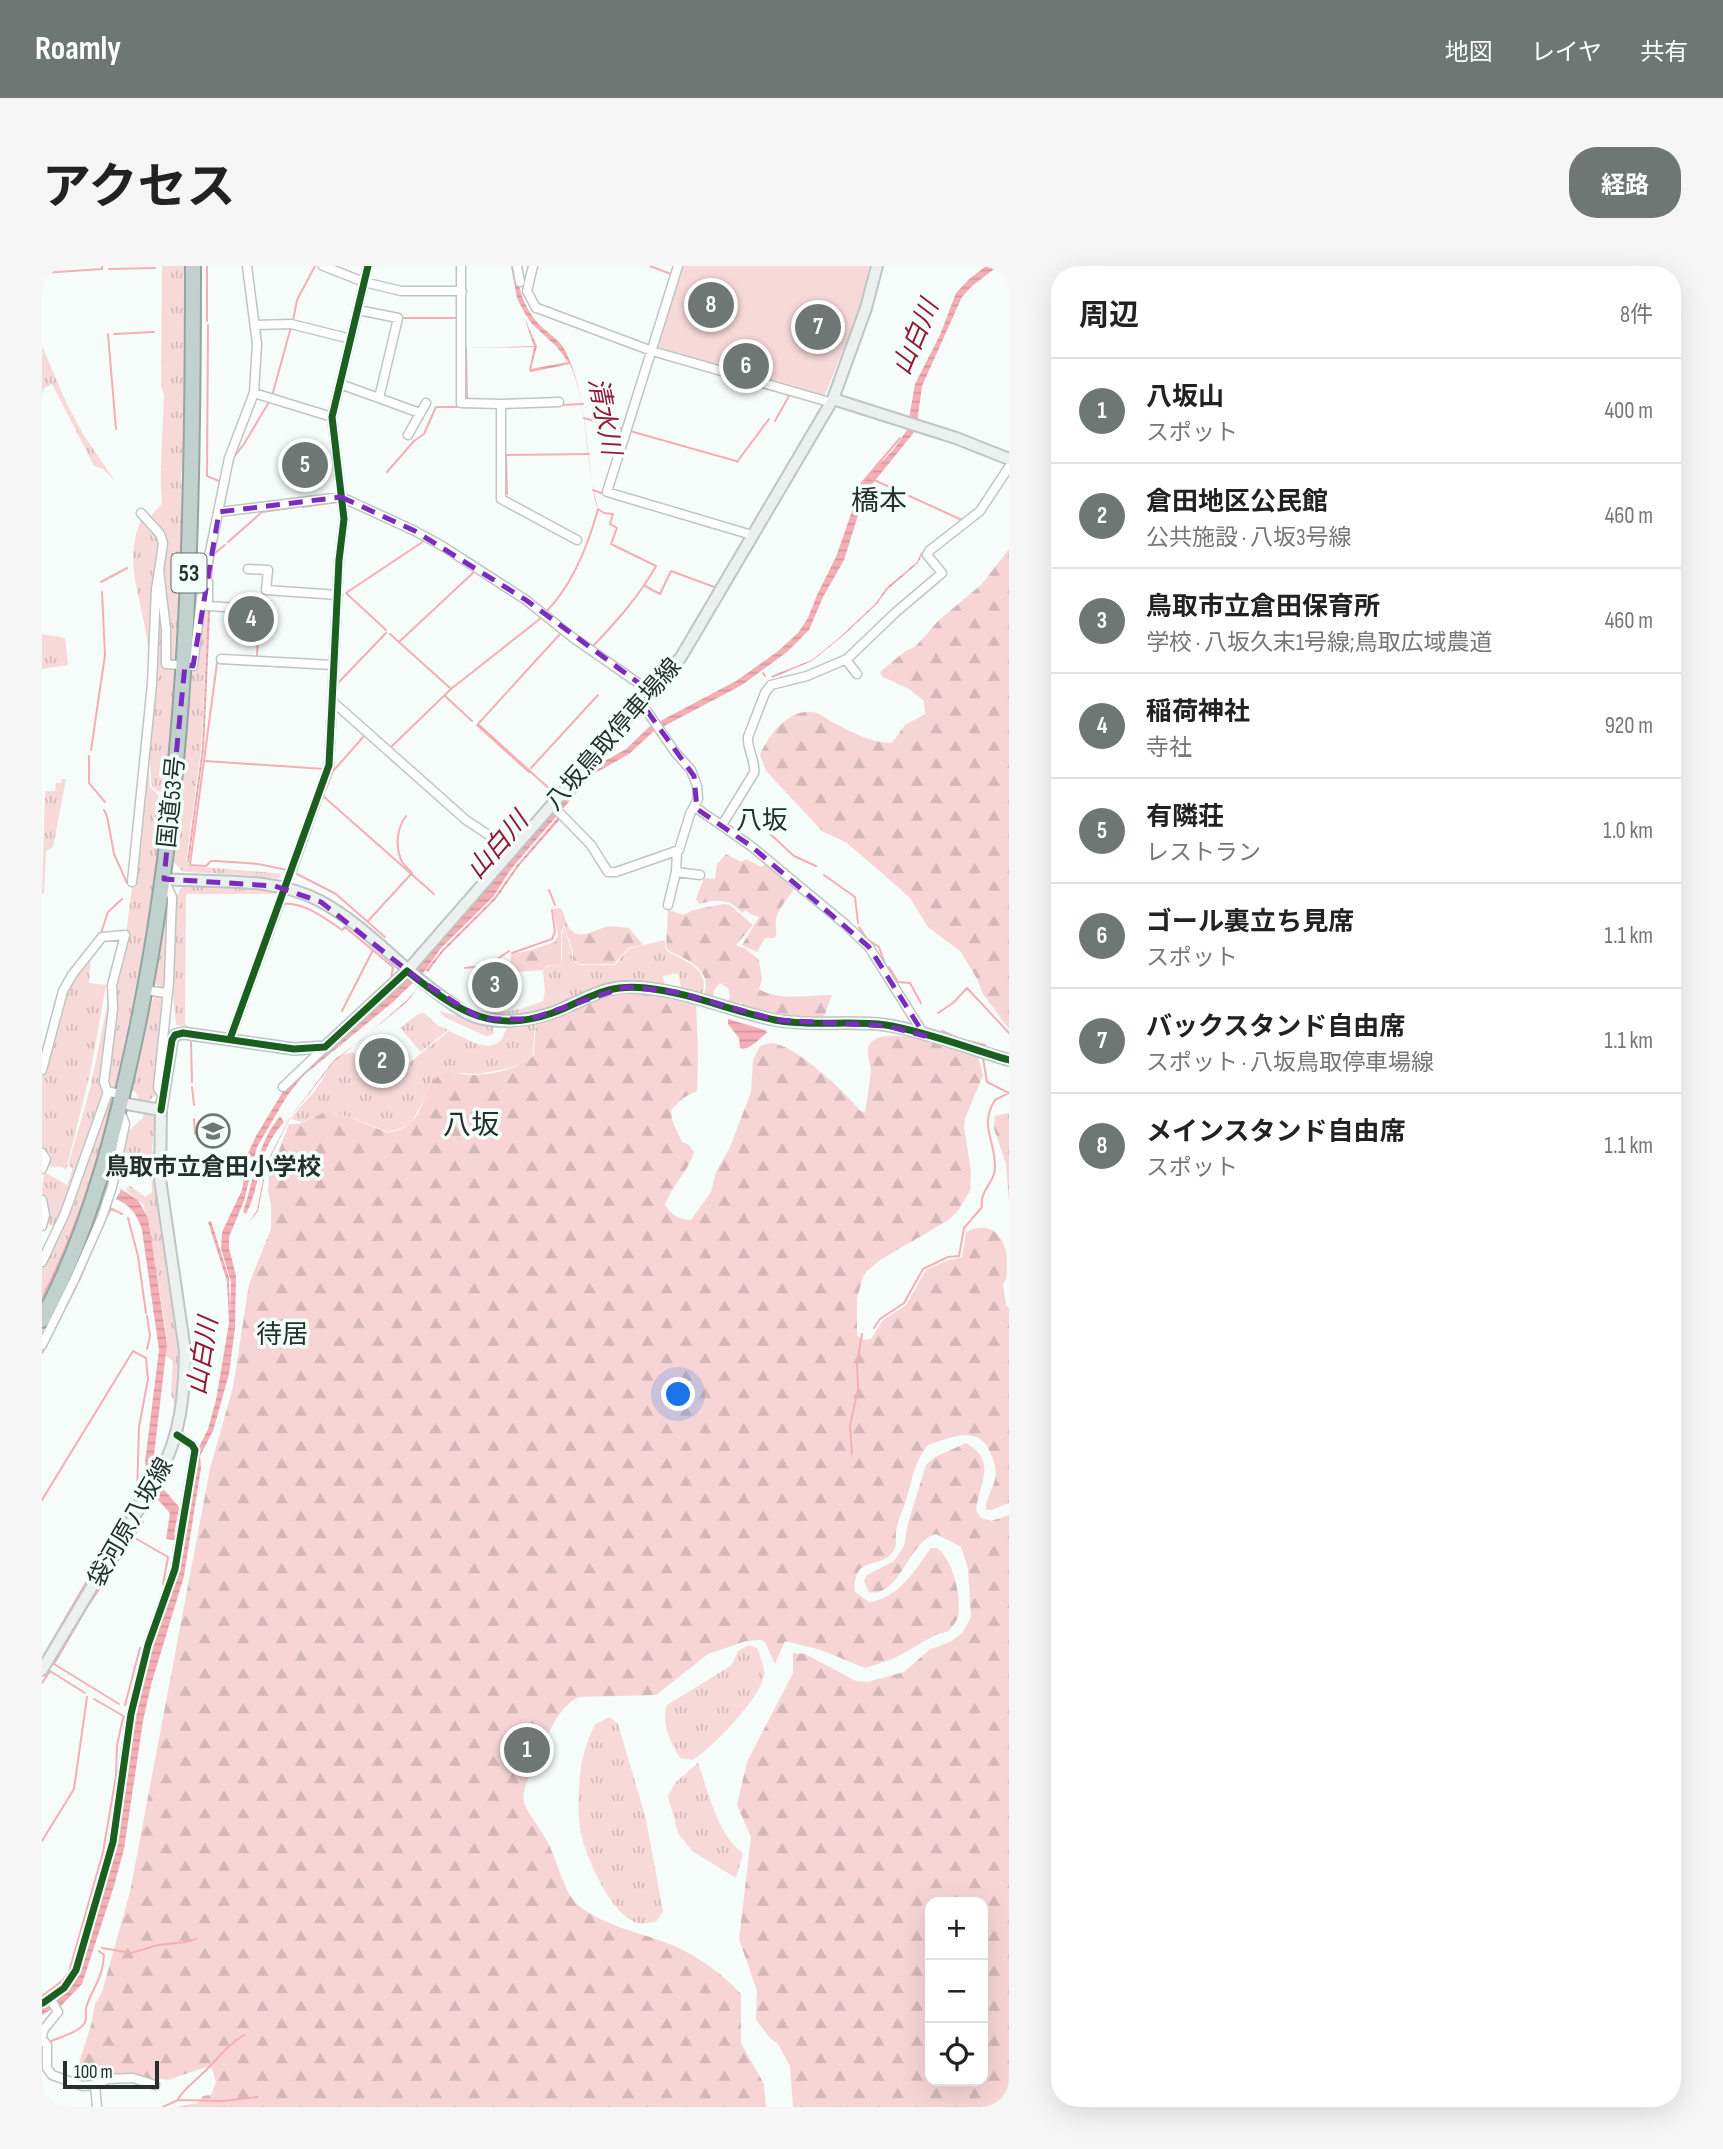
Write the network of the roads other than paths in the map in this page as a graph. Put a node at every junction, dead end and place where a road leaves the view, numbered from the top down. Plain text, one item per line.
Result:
1 (193, 266) edge
2 (247, 266) edge
3 (323, 266) edge
4 (368, 266) edge
5 (461, 266) edge
6 (517, 266) edge
7 (533, 266) edge
8 (678, 266) edge
9 (877, 266) edge
10 (364, 282) junction
11 (520, 282) dead end
12 (462, 291) junction
13 (358, 310) junction
14 (255, 325) junction
15 (351, 339) junction
16 (652, 351) junction
17 (340, 384) junction
18 (254, 393) junction
19 (379, 398) junction
20 (831, 400) junction
21 (559, 402) dead end
22 (426, 403) dead end
23 (500, 404) junction
24 (420, 413) junction
25 (332, 417) junction
26 (408, 435) dead end
27 (1009, 459) edge
28 (1009, 467) edge
29 (341, 497) junction
30 (219, 512) junction
31 (141, 513) dead end
32 (752, 535) junction
33 (577, 540) dead end
34 (210, 558) junction
35 (248, 569) dead end
36 (159, 571) junction
37 (189, 583) junction
38 (202, 591) junction
39 (338, 595) junction
40 (240, 608) dead end
41 (221, 659) dead end
42 (846, 660) junction
43 (185, 665) junction
44 (333, 665) junction
45 (857, 674) dead end
46 (651, 692) junction
47 (332, 701) junction
48 (642, 704) junction
49 (552, 805) junction
50 (695, 807) junction
51 (722, 825) junction
52 (511, 850) junction
53 (677, 852) junction
54 (292, 870) tunnel mouth
55 (676, 872) junction
56 (700, 876) dead end
57 (164, 879) junction
58 (132, 882) dead end
59 (281, 902) tunnel mouth
60 (668, 905) dead end
61 (411, 974) junction
62 (145, 990) junction
63 (166, 993) junction
64 (925, 1035) junction
65 (230, 1039) junction
66 (325, 1047) junction
67 (1009, 1060) edge
68 (42, 1070) edge
69 (283, 1087) dead end
70 (108, 1092) junction
71 (163, 1096) junction
72 (122, 1102) junction
73 (162, 1110) junction
74 (42, 1153) edge
75 (43, 1167) edge
76 (42, 1200) edge
77 (42, 1226) edge
78 (42, 1262) edge
79 (42, 1320) edge
80 (42, 1345) edge
81 (177, 1435) junction
82 (42, 1670) edge
83 (47, 2000) edge
84 (42, 2038) edge
85 (95, 2085) junction
86 (155, 2085) dead end
87 (97, 2107) edge

1 - 37 highway, 国道53号 / 53
2 - 14 street
3 - 10 street
4 - 10 street
5 - 12 street
6 - 11 street
7 - 16 street
8 - 16 street
9 - 20 main road, 八坂鳥取停車場線
10 - 12 street
10 - 13 street
12 - 23 street
13 - 15 street
13 - 19 street
14 - 15 street
14 - 18 street
15 - 17 street
16 - 20 street
16 - 32 street
17 - 19 street
17 - 25 street
18 - 25 street
18 - 30 street
19 - 24 street
20 - 27 main road
20 - 32 main road, 八坂鳥取停車場線
21 - 23 street
22 - 24 street
23 - 33 street
24 - 26 street
25 - 29 street
28 - 42 street
29 - 30 street
29 - 39 street
29 - 46 street
30 - 34 street
31 - 36 street
32 - 46 main road, 八坂鳥取停車場線
34 - 38 street
34 - 40 street
35 - 39 street
36 - 43 street
36 - 58 street
37 - 38 street
37 - 43 highway, 国道53号 / 53
38 - 43 street
39 - 44 street
41 - 44 street
42 - 45 street
42 - 51 street
43 - 57 highway, 国道53号 / 53
44 - 47 street
46 - 48 main road, 八坂鳥取停車場線
47 - 52 street
47 - 54 street
48 - 49 main road, 八坂鳥取停車場線
48 - 50 street
49 - 52 main road, 八坂鳥取停車場線
49 - 53 street
50 - 51 street
50 - 53 street
51 - 64 street
52 - 61 main road, 八坂鳥取停車場線
53 - 55 street
55 - 56 street
55 - 60 street
57 - 61 main road
57 - 62 highway, 国道53号 / 53
57 - 63 street
59 - 65 street
61 - 64 main road
61 - 66 main road, 八坂鳥取停車場線
62 - 63 street
62 - 72 highway, 国道53号 / 53
63 - 71 street
64 - 67 main road
65 - 66 main road
65 - 71 main road, 袋河原八坂線
66 - 69 street
68 - 70 street
70 - 72 street
70 - 78 street
71 - 73 main road, 袋河原八坂線
72 - 73 main road
72 - 79 highway, 国道53号 / 53
72 - 80 street
73 - 81 main road, 袋河原八坂線
74 - 75 street
76 - 77 street
81 - 82 main road, 袋河原八坂線
81 - 83 street
83 - 84 street
84 - 85 street
85 - 86 street
85 - 87 street

